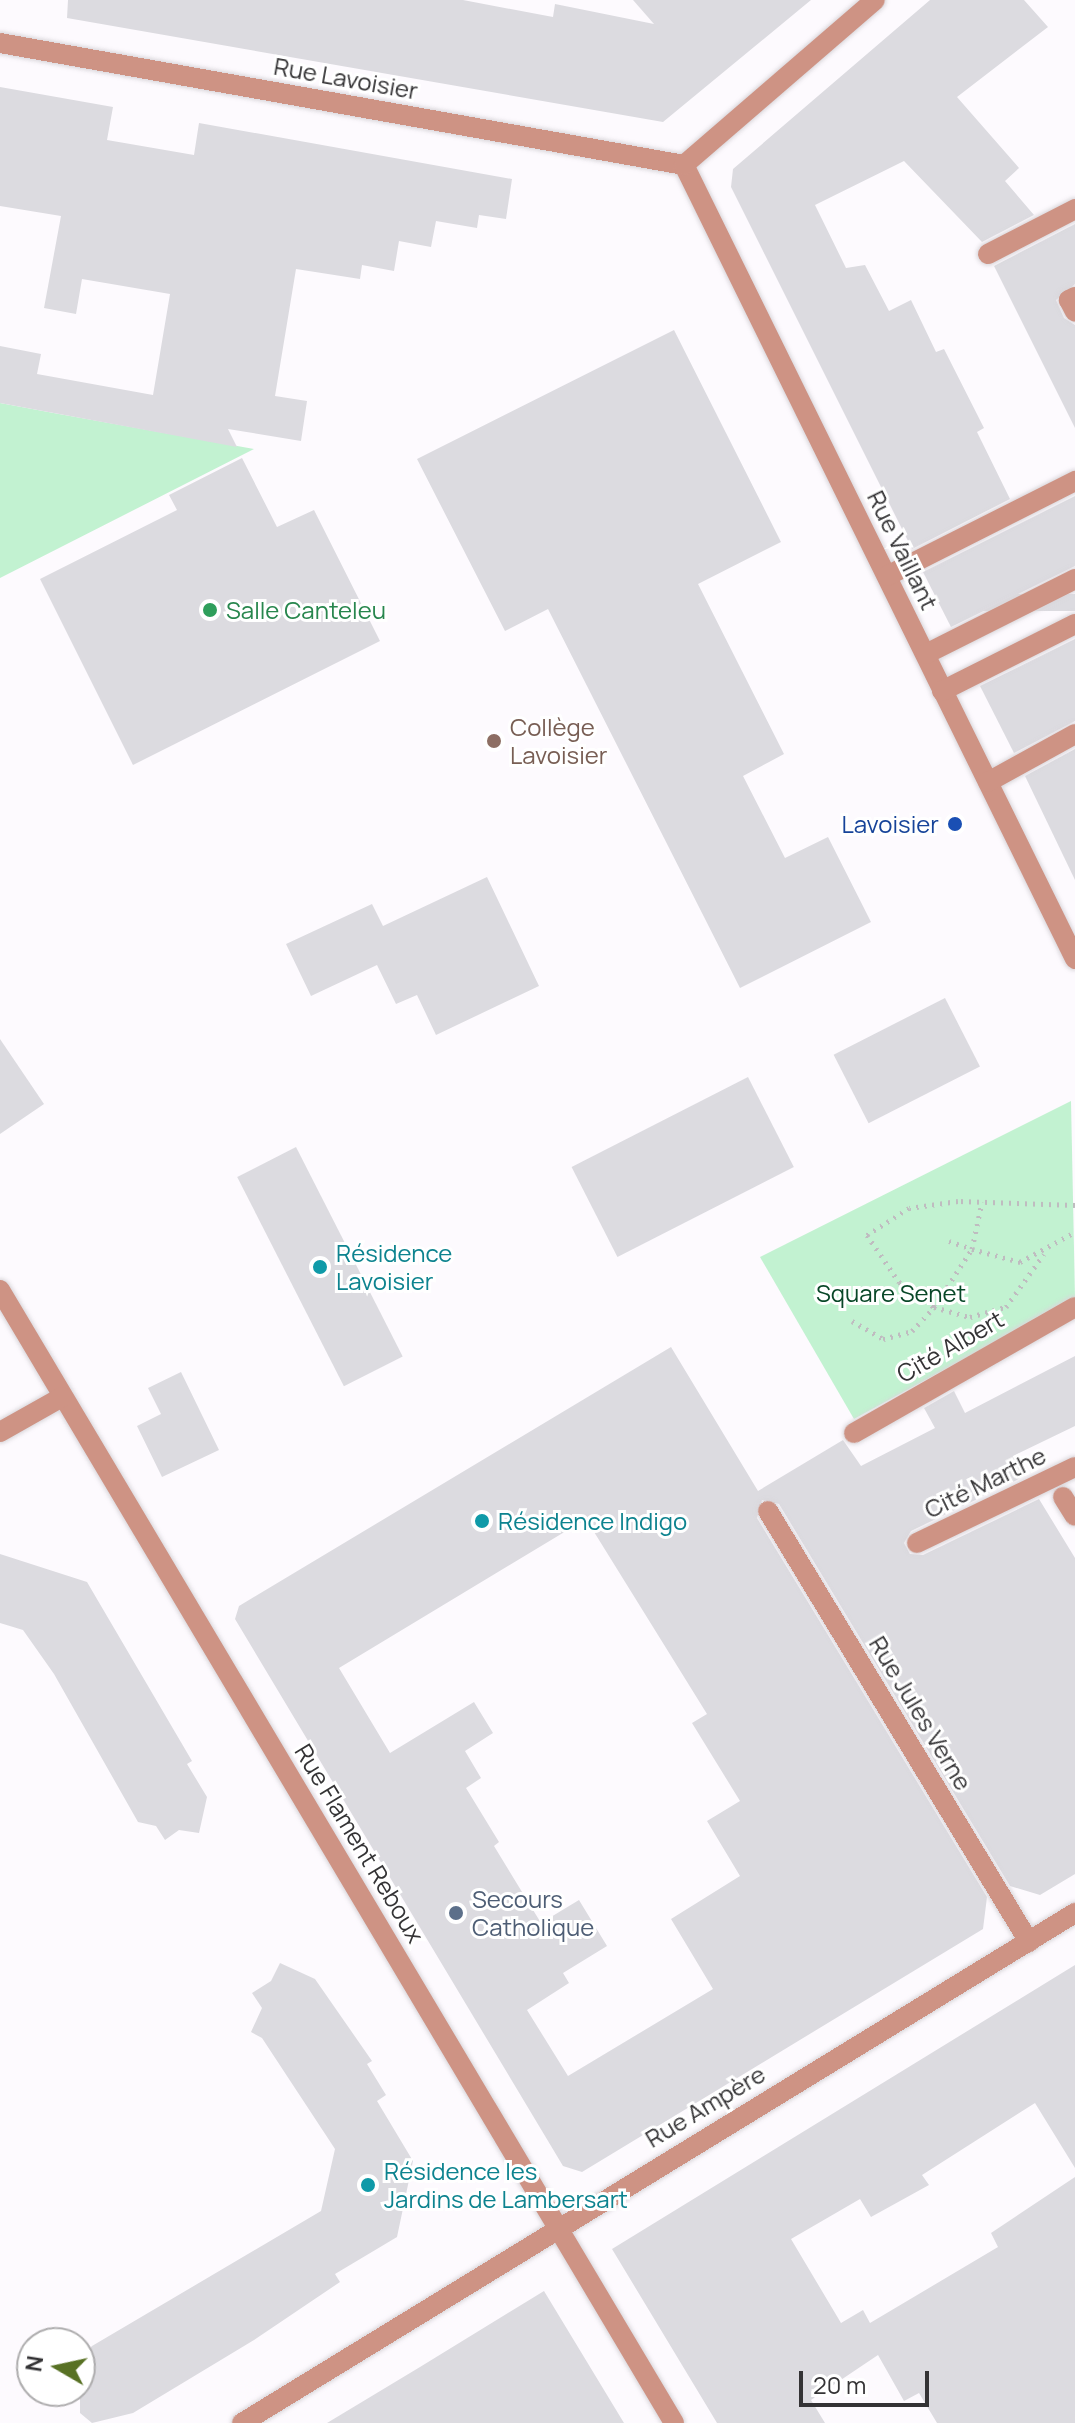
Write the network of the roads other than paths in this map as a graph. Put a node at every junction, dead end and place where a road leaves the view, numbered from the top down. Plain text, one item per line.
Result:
1 (875, 0) edge
2 (0, 43) edge
3 (684, 165) junction
4 (1075, 209) edge
5 (988, 254) dead end
6 (1075, 297) edge
7 (1075, 312) edge
8 (1075, 481) edge
9 (887, 576) junction
10 (1075, 579) edge
11 (1075, 624) edge
12 (926, 654) junction
13 (942, 691) junction
14 (1075, 734) edge
15 (988, 782) junction
16 (1067, 923) edge
17 (1075, 959) edge
18 (0, 1290) edge
19 (1075, 1307) edge
20 (62, 1397) junction
21 (0, 1432) edge
22 (854, 1433) dead end
23 (1075, 1467) edge
24 (1063, 1497) dead end
25 (768, 1511) dead end
26 (1075, 1516) edge
27 (917, 1543) dead end
28 (1075, 1913) edge
29 (1029, 1942) junction
30 (558, 2226) junction
31 (242, 2423) edge
32 (674, 2423) edge

1 - 3 street
2 - 3 street, Rue Lavoisier
3 - 9 street, Rue Vaillant
4 - 5 street
6 - 7 street
8 - 9 street
9 - 12 street, Rue Vaillant
10 - 12 street
11 - 13 street
12 - 13 street, Rue Vaillant
13 - 15 street, Rue Vaillant
14 - 15 street
15 - 16 street, Rue Vaillant
16 - 17 street, Rue Vaillant
18 - 20 street, Rue Flament Reboux
19 - 22 street, Cité Albert
20 - 21 street
20 - 30 street, Rue Flament Reboux
23 - 27 street, Cité Marthe
24 - 26 street
25 - 29 street, Rue Jules Verne
28 - 29 street, Rue Ampère
29 - 30 street, Rue Ampère
30 - 31 street, Rue Ampère
30 - 32 street, Rue Flament Reboux

